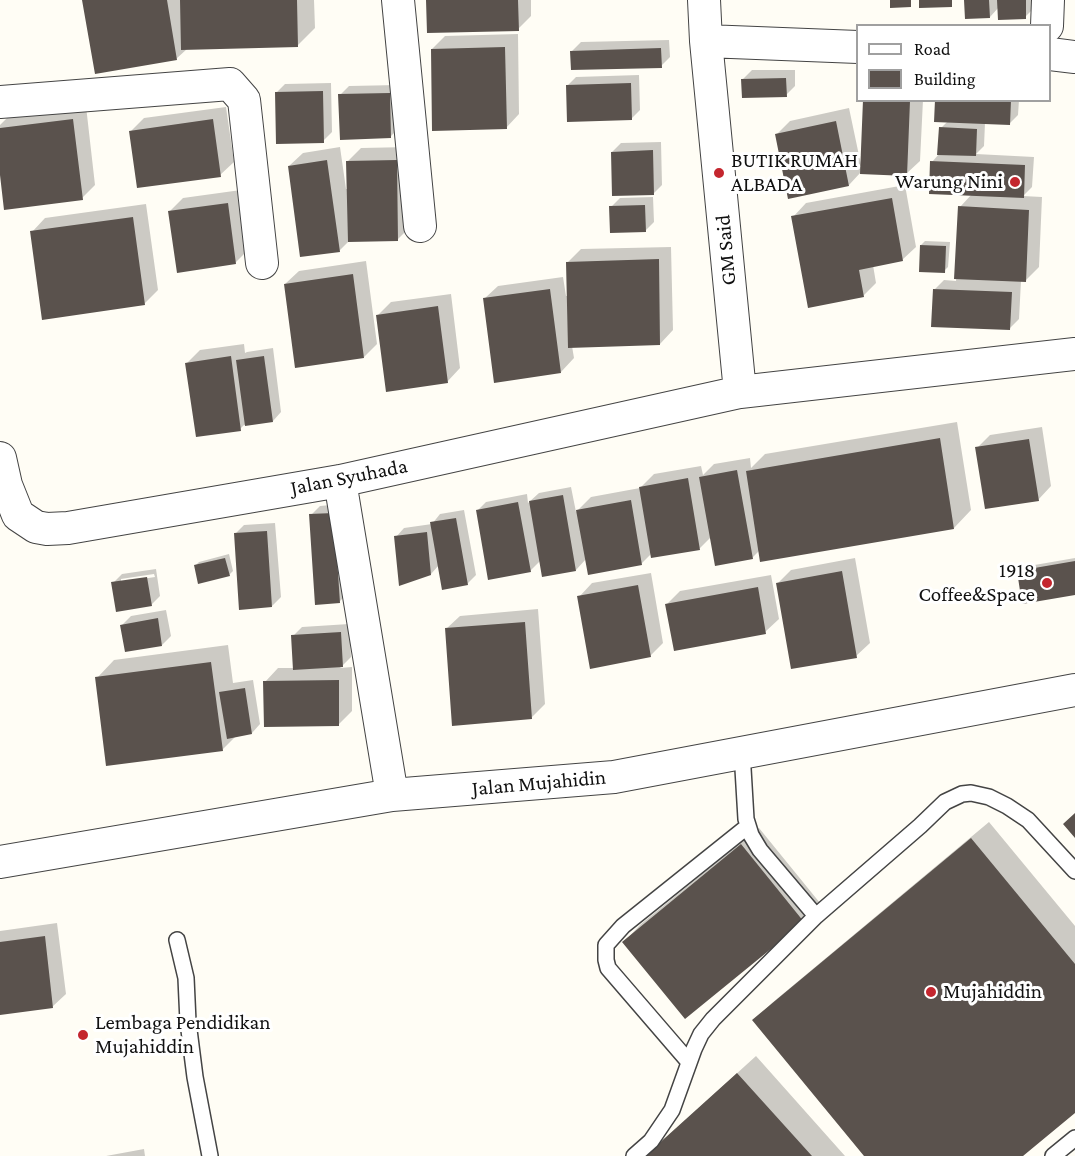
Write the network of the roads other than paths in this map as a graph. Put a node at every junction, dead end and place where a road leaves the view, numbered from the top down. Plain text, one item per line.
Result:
1 (398, 0) edge
2 (704, 0) edge
3 (1048, 0) edge
4 (1047, 24) edge
5 (706, 41) junction
6 (856, 46) edge
7 (1051, 54) edge
8 (1075, 57) edge
9 (0, 102) edge
10 (420, 226) dead end
11 (262, 262) dead end
12 (1075, 354) edge
13 (740, 392) junction
14 (0, 458) edge
15 (340, 481) junction
16 (1075, 690) edge
17 (742, 752) junction
18 (392, 795) junction
19 (748, 826) junction
20 (0, 862) edge
21 (1075, 871) edge
22 (816, 916) junction
23 (177, 940) dead end
24 (689, 1062) junction
25 (1075, 1138) edge
26 (210, 1156) edge
27 (634, 1156) edge
28 (1053, 1156) edge

1 - 10 street
2 - 5 street, GM Said
3 - 4 street
5 - 6 street
5 - 13 street, GM Said
7 - 8 street
9 - 11 street
12 - 13 street, Jalan Syuhada
13 - 15 street, Jalan Syuhada
14 - 15 street, Jalan Syuhada
15 - 18 street
16 - 17 street, Jalan Mujahidin
17 - 18 street, Jalan Mujahidin
17 - 19 lane
18 - 20 street, Jalan Mujahidin
19 - 22 lane
19 - 24 lane
21 - 22 lane
22 - 24 lane
23 - 26 lane
24 - 27 lane
25 - 28 lane

